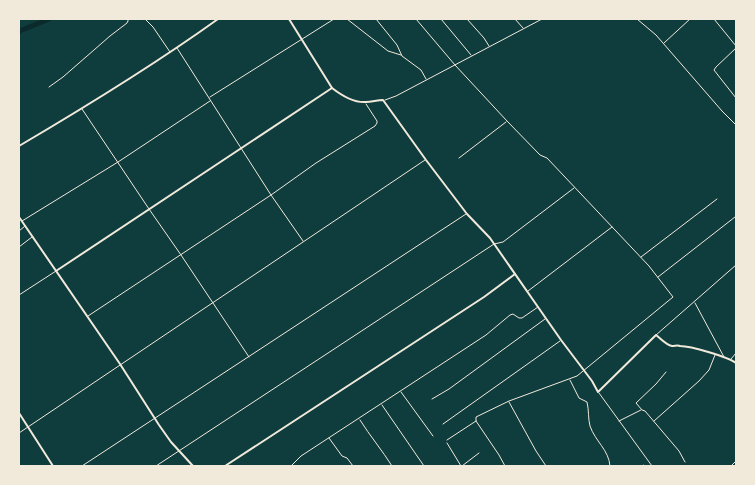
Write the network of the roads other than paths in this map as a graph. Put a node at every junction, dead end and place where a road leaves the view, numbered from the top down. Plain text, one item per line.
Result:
1 (128, 19) edge
2 (145, 19) edge
3 (218, 19) edge
4 (289, 19) edge
5 (334, 19) edge
6 (347, 19) edge
7 (376, 19) edge
8 (416, 19) edge
9 (441, 19) edge
10 (467, 19) edge
11 (515, 19) edge
12 (542, 19) edge
13 (637, 19) edge
14 (690, 19) edge
15 (714, 19) edge
16 (523, 28) junction
17 (302, 40) junction
18 (664, 44) junction
19 (490, 46) junction
20 (736, 47) edge
21 (177, 48) junction
22 (171, 52) junction
23 (402, 56) junction
24 (472, 56) junction
25 (455, 65) junction
26 (427, 80) junction
27 (49, 87) dead end
28 (332, 88) junction
29 (736, 98) edge
30 (210, 99) junction
31 (383, 100) junction
32 (366, 102) junction
33 (82, 109) junction
34 (507, 121) junction
35 (736, 125) edge
36 (19, 146) edge
37 (242, 149) junction
38 (460, 158) dead end
39 (426, 160) junction
40 (118, 162) junction
41 (574, 188) junction
42 (271, 195) junction
43 (717, 198) dead end
44 (149, 210) junction
45 (467, 214) junction
46 (19, 216) edge
47 (735, 217) dead end
48 (22, 221) junction
49 (25, 226) junction
50 (612, 226) junction
51 (19, 231) edge
52 (33, 237) junction
53 (304, 242) junction
54 (494, 244) junction
55 (19, 247) edge
56 (182, 255) junction
57 (640, 257) junction
58 (736, 265) edge
59 (56, 271) junction
60 (515, 274) junction
61 (657, 277) junction
62 (528, 291) junction
63 (19, 296) edge
64 (694, 302) junction
65 (213, 303) junction
66 (538, 306) junction
67 (87, 317) junction
68 (545, 318) junction
69 (656, 335) junction
70 (560, 340) junction
71 (736, 352) edge
72 (715, 354) junction
73 (725, 357) junction
74 (249, 358) junction
75 (730, 359) junction
76 (736, 363) edge
77 (120, 364) junction
78 (584, 371) junction
79 (666, 372) dead end
80 (570, 380) junction
81 (400, 391) junction
82 (598, 392) junction
83 (432, 400) dead end
84 (509, 401) junction
85 (381, 404) junction
86 (642, 410) junction
87 (19, 413) edge
88 (155, 418) junction
89 (359, 418) junction
90 (476, 421) junction
91 (619, 421) junction
92 (654, 422) junction
93 (443, 424) dead end
94 (28, 427) junction
95 (19, 433) edge
96 (434, 436) dead end
97 (329, 438) junction
98 (447, 440) dead end
99 (447, 443) dead end
100 (179, 451) junction
101 (479, 453) dead end
102 (736, 461) edge
103 (685, 462) dead end
104 (53, 466) edge
105 (82, 466) edge
106 (156, 466) edge
107 (193, 466) edge
108 (225, 466) edge
109 (291, 466) edge
110 (353, 466) edge
111 (392, 466) edge
112 (424, 466) edge
113 (461, 466) edge
114 (505, 466) edge
115 (546, 466) edge
116 (610, 466) edge
117 (652, 466) edge
118 (731, 466) edge

1 - 27 street
2 - 22 street
3 - 21 street
4 - 17 street
5 - 17 street
6 - 23 street
7 - 23 street
8 - 25 street
9 - 24 street
10 - 19 street
11 - 16 street
12 - 16 street
13 - 18 street
14 - 18 street
15 - 20 street
16 - 19 street
17 - 28 street
17 - 30 street
18 - 35 street
19 - 24 street
20 - 29 street
21 - 22 street
21 - 30 street
22 - 33 street
23 - 26 street
24 - 25 street
25 - 26 street
25 - 34 street
26 - 31 street
28 - 32 street
28 - 37 street
30 - 37 street
30 - 40 street
31 - 32 street
31 - 39 street
32 - 42 street
33 - 36 street
33 - 40 street
34 - 38 street
34 - 41 street
37 - 42 street
37 - 44 street
39 - 45 street
39 - 53 street
40 - 44 street
40 - 48 street
41 - 50 street
41 - 54 street
42 - 53 street
42 - 56 street
43 - 57 street
44 - 56 street
44 - 59 street
45 - 54 street
45 - 74 street
46 - 48 street
47 - 61 street
48 - 49 street
49 - 51 street
49 - 52 street
50 - 57 street
50 - 62 street
52 - 55 street
52 - 59 street
53 - 65 street
54 - 60 street
54 - 100 street
56 - 65 street
56 - 67 street
57 - 61 street
58 - 64 street
59 - 63 street
59 - 67 street
60 - 62 street
60 - 108 street
61 - 78 street
62 - 66 street
64 - 69 street
64 - 73 street
65 - 74 street
65 - 77 street
66 - 68 street
66 - 81 street
67 - 77 street
68 - 70 street
68 - 83 street
69 - 72 street
69 - 82 street
70 - 78 street
70 - 93 street
71 - 75 street
72 - 73 street
72 - 92 street
73 - 75 street
74 - 88 street
75 - 76 street
77 - 88 street
77 - 94 street
78 - 80 street
78 - 82 street
79 - 86 street
80 - 84 street
80 - 116 street
81 - 85 street
81 - 96 street
82 - 91 street
84 - 90 street
84 - 115 street
85 - 89 street
85 - 112 street
86 - 91 street
86 - 92 street
87 - 94 street
88 - 100 street
88 - 105 street
89 - 97 street
89 - 111 street
90 - 98 street
90 - 114 street
91 - 117 street
92 - 103 street
94 - 95 street
94 - 104 street
97 - 109 street
97 - 110 street
99 - 113 street
100 - 106 street
100 - 107 street
101 - 113 street
102 - 118 street

